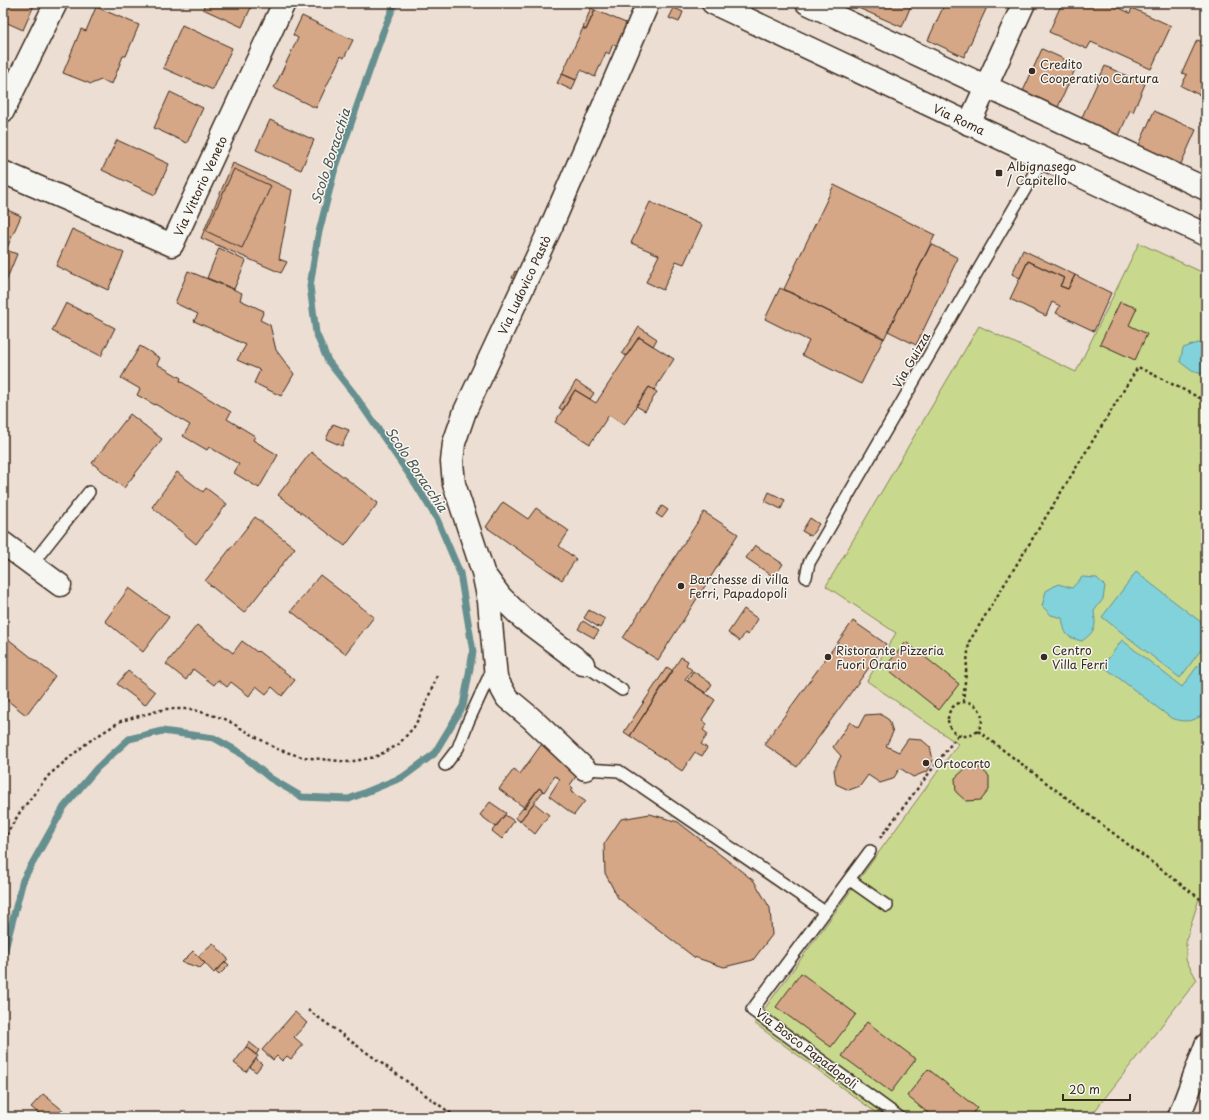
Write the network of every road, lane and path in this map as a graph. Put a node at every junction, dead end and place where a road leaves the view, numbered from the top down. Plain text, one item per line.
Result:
1 (56, 3) edge
2 (284, 3) edge
3 (648, 3) edge
4 (713, 3) edge
5 (807, 3) edge
6 (1024, 3) edge
7 (986, 86) junction
8 (3, 111) edge
9 (969, 124) junction
10 (1043, 158) junction
11 (3, 172) edge
12 (1206, 189) edge
13 (1206, 235) edge
14 (1206, 401) edge
15 (89, 492) dead end
16 (5, 548) edge
17 (32, 564) junction
18 (483, 572) junction
19 (806, 577) dead end
20 (60, 585) dead end
21 (495, 664) junction
22 (583, 664) joint
23 (437, 676) dead end
24 (622, 690) dead end
25 (963, 702) junction
26 (978, 731) junction
27 (958, 735) junction
28 (445, 765) dead end
29 (585, 769) joint
30 (3, 840) edge
31 (870, 851) joint
32 (850, 880) junction
33 (1206, 902) edge
34 (887, 906) dead end
35 (825, 912) junction
36 (308, 1010) dead end
37 (1206, 1045) edge
38 (456, 1117) edge
39 (899, 1117) edge
40 (1179, 1117) edge

1 - 8 street
2 - 11 street, Via Vittorio Veneto
3 - 18 street, Via Ludovico Pastò
4 - 9 street, Via Roma
5 - 7 street
6 - 7 street
7 - 9 street
7 - 12 street
9 - 10 street, Via Roma
10 - 13 street, Via Roma
10 - 19 lane, Via Guizza
14 - 25 path
15 - 17 lane
16 - 17 street
17 - 20 street
18 - 21 street, Via Ludovico Pastò
18 - 22 street, Via Ludovico Pastò
21 - 28 lane
21 - 29 street, Via Ludovico Pastò
22 - 24 lane
23 - 30 path
25 - 26 path
25 - 27 path
26 - 27 path
26 - 33 path
27 - 31 path
29 - 35 lane
31 - 32 lane, Via Bosco Papadopoli
32 - 34 lane
32 - 35 lane, Via Bosco Papadopoli
35 - 39 lane, Via Bosco Papadopoli
36 - 38 path
37 - 40 street

